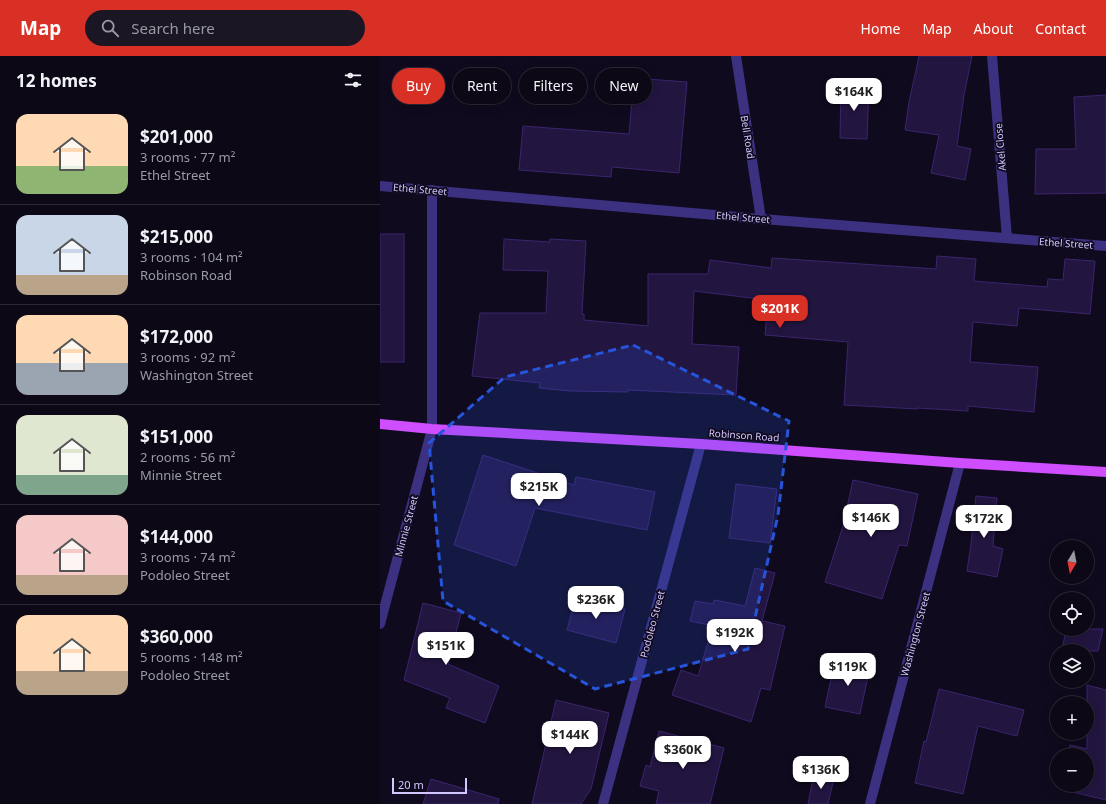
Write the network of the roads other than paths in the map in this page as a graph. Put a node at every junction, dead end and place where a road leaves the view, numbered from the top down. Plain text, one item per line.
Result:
1 (736, 56) edge
2 (992, 56) edge
3 (380, 186) edge
4 (432, 190) junction
5 (761, 219) junction
6 (1007, 238) junction
7 (1106, 246) edge
8 (380, 424) edge
9 (432, 428) junction
10 (702, 444) junction
11 (960, 463) junction
12 (1106, 472) edge
13 (380, 624) edge
14 (603, 804) edge
15 (870, 804) edge

1 - 5 street, Bell Road
2 - 6 street, Akel Close
3 - 4 street, Ethel Street
4 - 5 street, Ethel Street
4 - 9 street, Minnie Street
5 - 6 street, Ethel Street
6 - 7 street, Ethel Street
8 - 9 main road, Robinson Road
9 - 10 main road, Robinson Road
9 - 13 street, Minnie Street
10 - 11 main road, Robinson Road
10 - 14 street, Podoleo Street
11 - 12 main road, Robinson Road
11 - 15 street, Washington Street

